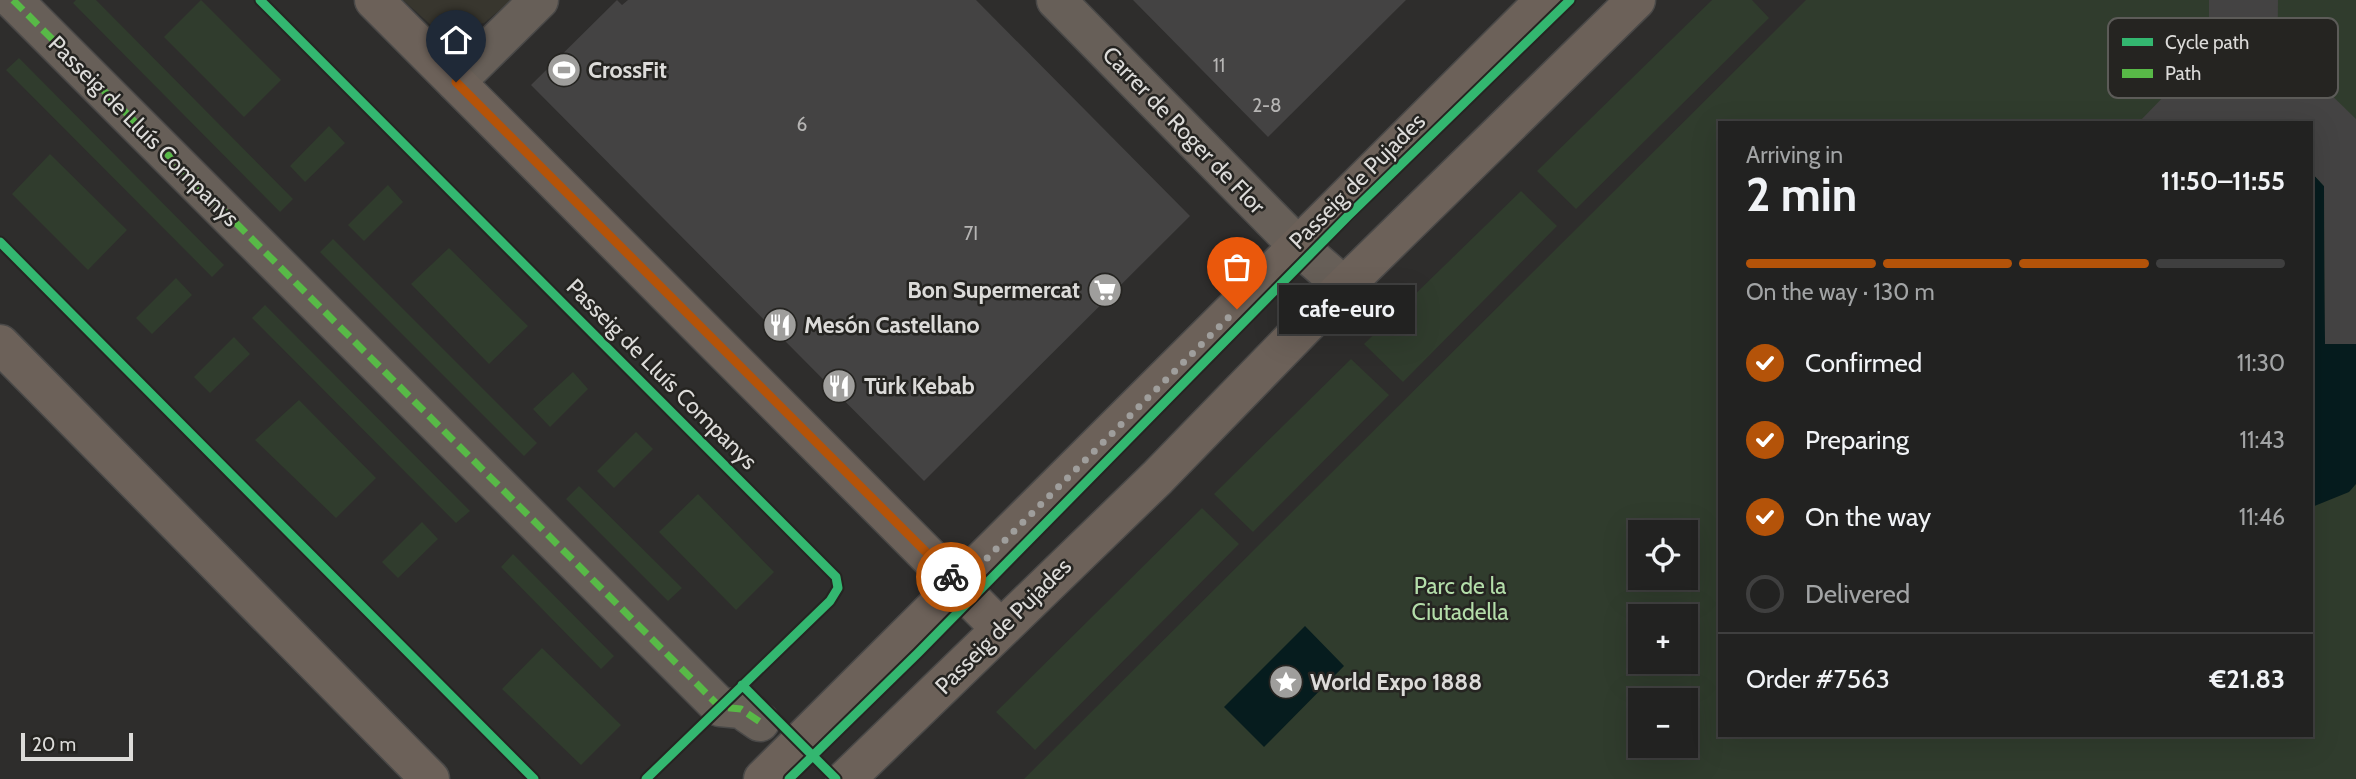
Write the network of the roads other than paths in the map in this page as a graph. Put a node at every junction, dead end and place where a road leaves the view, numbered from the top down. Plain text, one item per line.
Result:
1 (13, 0) edge
2 (374, 0) edge
3 (539, 0) edge
4 (1056, 0) edge
5 (1545, 0) edge
6 (1636, 0) edge
7 (456, 82) junction
8 (1299, 247) junction
9 (1343, 286) junction
10 (0, 344) edge
11 (960, 585) junction
12 (1001, 629) junction
13 (760, 722) dead end
14 (430, 779) edge
15 (763, 779) edge
16 (846, 779) edge

1 - 13 street, Passeig de Lluís Companys
2 - 7 street
3 - 7 street
4 - 8 street, Carrer de Roger de Flor
5 - 8 street, Passeig de Pujades
6 - 9 street, Passeig de Pujades
7 - 11 street
8 - 9 street, Carrer de Roger de Flor
8 - 11 street, Passeig de Pujades
9 - 12 street, Passeig de Pujades
10 - 14 street
11 - 12 street
11 - 15 street, Passeig de Pujades
12 - 16 street, Passeig de Pujades

